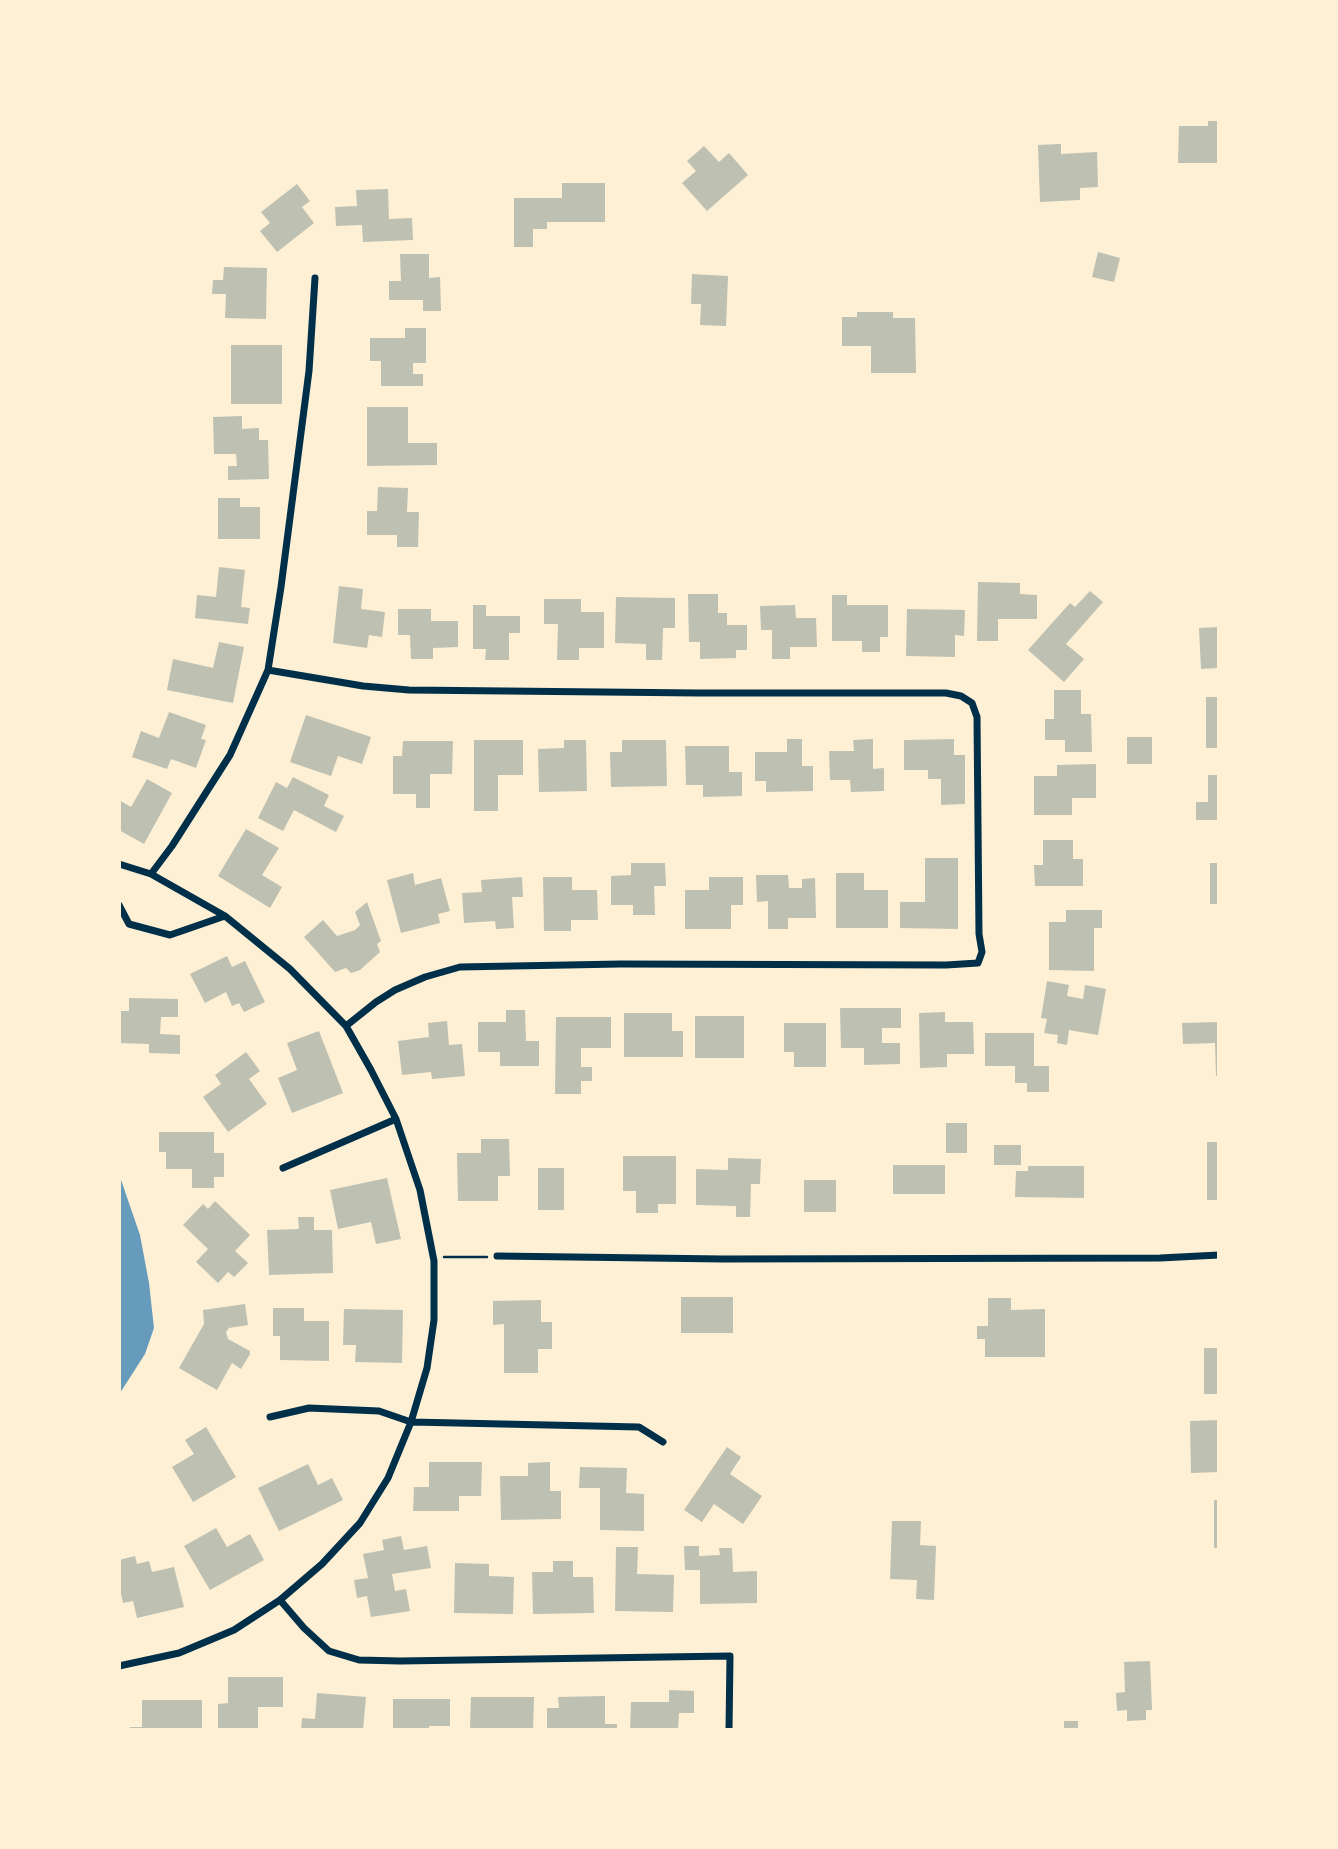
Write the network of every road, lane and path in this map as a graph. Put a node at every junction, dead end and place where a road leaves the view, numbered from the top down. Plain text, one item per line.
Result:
1 (315, 278) dead end
2 (268, 670) junction
3 (119, 864) edge
4 (151, 874) junction
5 (119, 905) edge
6 (225, 916) junction
7 (346, 1026) junction
8 (396, 1119) junction
9 (283, 1168) dead end
10 (1219, 1255) edge
11 (497, 1256) joint
12 (433, 1257) junction
13 (270, 1417) dead end
14 (411, 1422) junction
15 (663, 1442) dead end
16 (280, 1600) junction
17 (119, 1666) edge
18 (729, 1730) edge

1 - 2 street
2 - 4 street
2 - 7 street
3 - 4 street
4 - 6 street
5 - 6 street
6 - 7 street
7 - 8 street
8 - 9 street
8 - 12 street
10 - 11 street
11 - 12 path
12 - 14 street
13 - 14 street
14 - 15 street
14 - 16 street
16 - 17 street
16 - 18 street

